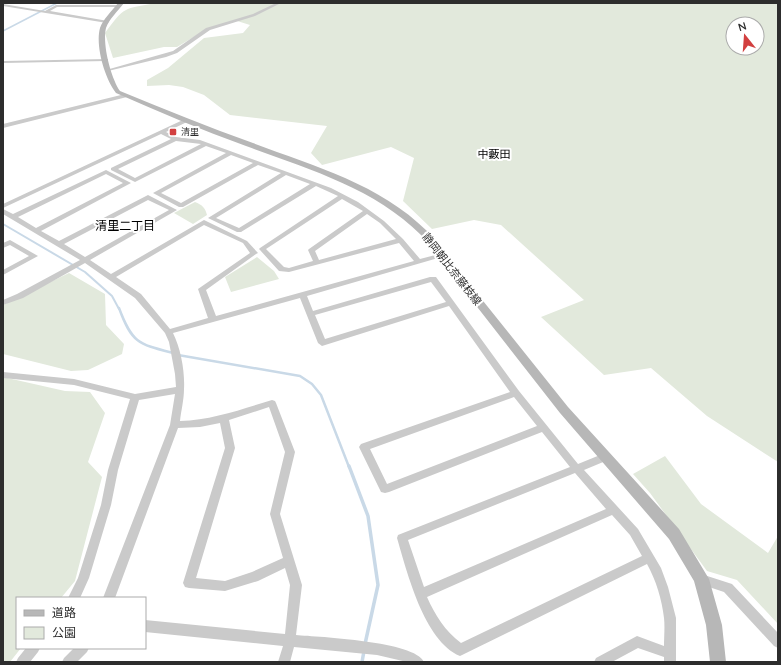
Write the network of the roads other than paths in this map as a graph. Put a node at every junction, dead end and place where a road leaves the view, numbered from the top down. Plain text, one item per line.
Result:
1 (279, 3) edge
2 (4, 5) edge
3 (120, 5) edge
4 (45, 11) junction
5 (107, 22) junction
6 (3, 62) edge
7 (107, 65) junction
8 (125, 96) junction
9 (185, 122) junction
10 (3, 126) edge
11 (161, 132) junction
12 (174, 139) junction
13 (206, 144) junction
14 (230, 154) junction
15 (258, 163) junction
16 (286, 173) junction
17 (315, 184) junction
18 (342, 196) junction
19 (3, 206) edge
20 (3, 211) edge
21 (368, 211) junction
22 (13, 217) junction
23 (36, 230) junction
24 (401, 240) junction
25 (59, 244) junction
26 (3, 246) edge
27 (443, 255) junction
28 (86, 260) junction
29 (316, 262) junction
30 (419, 262) junction
31 (3, 272) edge
32 (111, 277) junction
33 (303, 296) junction
34 (3, 303) edge
35 (450, 303) junction
36 (310, 314) junction
37 (213, 320) junction
38 (168, 332) junction
39 (3, 375) edge
40 (180, 390) junction
41 (516, 394) junction
42 (135, 397) junction
43 (224, 419) junction
44 (176, 425) junction
45 (544, 428) junction
46 (605, 457) junction
47 (576, 468) junction
48 (614, 510) junction
49 (650, 558) junction
50 (288, 561) junction
51 (701, 579) junction
52 (421, 594) junction
53 (74, 597) edge
54 (109, 597) edge
55 (146, 626) edge
56 (290, 641) junction
57 (778, 642) edge
58 (33, 649) edge
59 (82, 649) edge
60 (670, 658) edge
61 (22, 662) edge
62 (68, 662) edge
63 (284, 662) edge
64 (418, 662) edge
65 (600, 662) edge
66 (718, 662) edge

1 - 7 street
2 - 4 street
3 - 4 street
3 - 5 main road, 静岡朝比奈藤枝線
4 - 5 street
5 - 7 main road, 静岡朝比奈藤枝線
6 - 7 street
7 - 8 main road, 静岡朝比奈藤枝線
8 - 9 main road, 静岡朝比奈藤枝線
8 - 10 street
9 - 11 street
9 - 27 main road, 静岡朝比奈藤枝線
11 - 12 street
11 - 19 street
12 - 13 street
12 - 13 street
13 - 14 street
14 - 15 street
14 - 15 street
15 - 16 street
16 - 17 street
16 - 17 street
17 - 18 street
18 - 21 street
18 - 29 street
20 - 22 street
21 - 24 street
21 - 29 street
22 - 23 street
22 - 23 street
23 - 25 street
24 - 29 street
24 - 30 street
25 - 28 street
25 - 28 street
26 - 31 street
27 - 30 street
27 - 46 main road, 静岡朝比奈藤枝線
28 - 32 street
28 - 34 street
30 - 33 street
32 - 37 street
32 - 38 street
33 - 36 street
33 - 37 street
35 - 36 street
35 - 36 street
35 - 41 street
37 - 38 street
38 - 40 street
39 - 42 street
40 - 42 street
40 - 44 street
41 - 45 street
41 - 45 street
42 - 53 street
43 - 44 street
43 - 50 street
43 - 50 street
44 - 54 street
45 - 47 street
46 - 47 street
46 - 51 main road, 静岡朝比奈藤枝線
47 - 48 street
47 - 52 street
48 - 49 street
48 - 52 street
49 - 52 street
49 - 60 street
50 - 56 street
51 - 57 street
51 - 66 main road, 静岡朝比奈藤枝線
55 - 56 street
56 - 63 street
56 - 64 street
58 - 61 street
59 - 62 street
60 - 65 street

